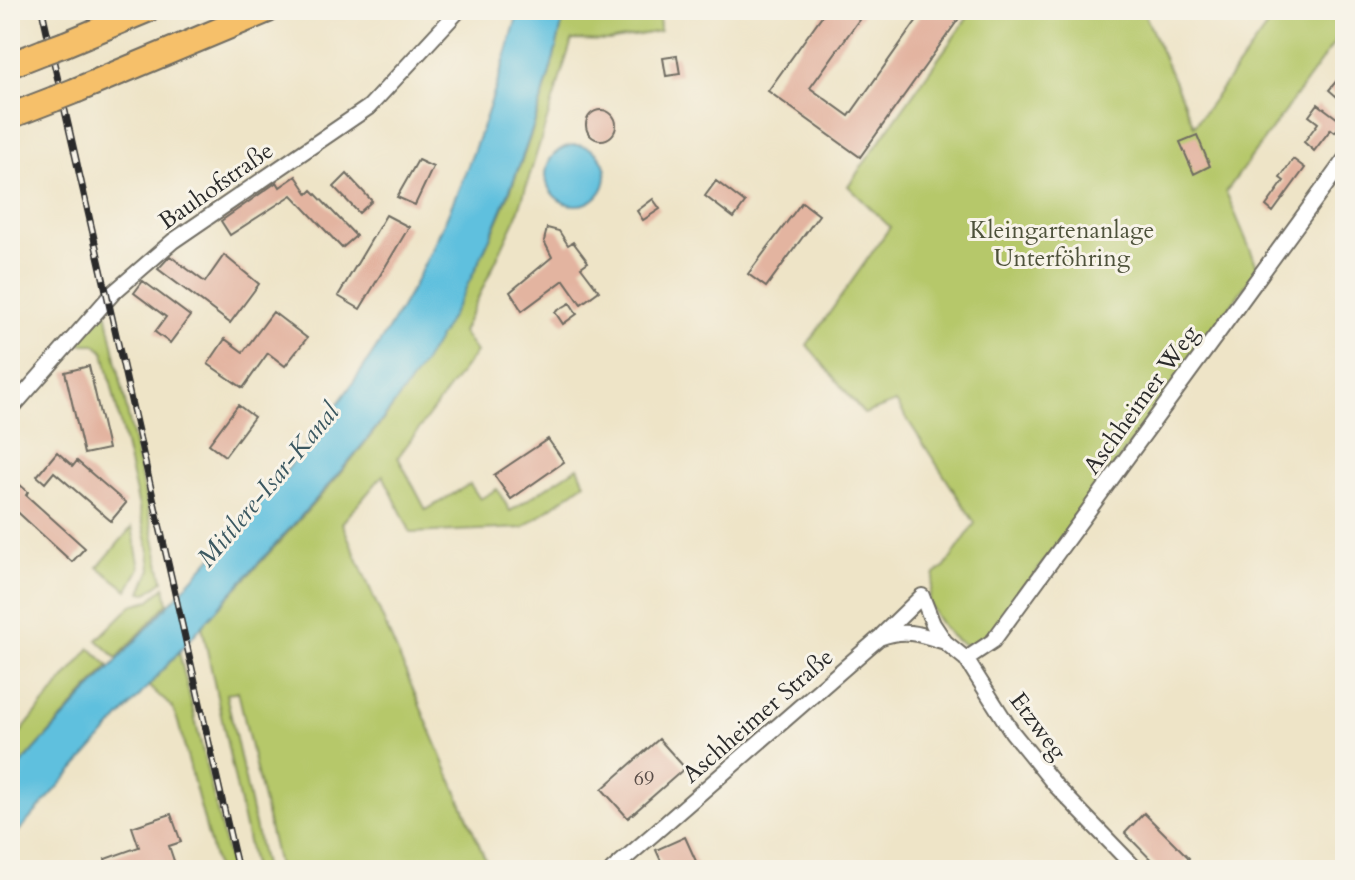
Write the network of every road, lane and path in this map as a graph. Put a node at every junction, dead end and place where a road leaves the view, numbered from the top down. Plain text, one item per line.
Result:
1 (147, 10) edge
2 (268, 10) edge
3 (459, 10) edge
4 (10, 65) edge
5 (10, 116) edge
6 (1345, 159) edge
7 (10, 410) edge
8 (922, 596) joint
9 (879, 638) junction
10 (945, 642) junction
11 (966, 659) junction
12 (612, 870) edge
13 (1137, 870) edge

1 - 4 highway
2 - 5 highway
3 - 7 street, Bauhofstraße
6 - 11 street, Aschheimer Weg
8 - 9 street, Aschheimer Straße
8 - 10 street, Etzweg
9 - 10 street
9 - 12 street, Aschheimer Straße
10 - 11 street, Etzweg
11 - 13 street, Etzweg

